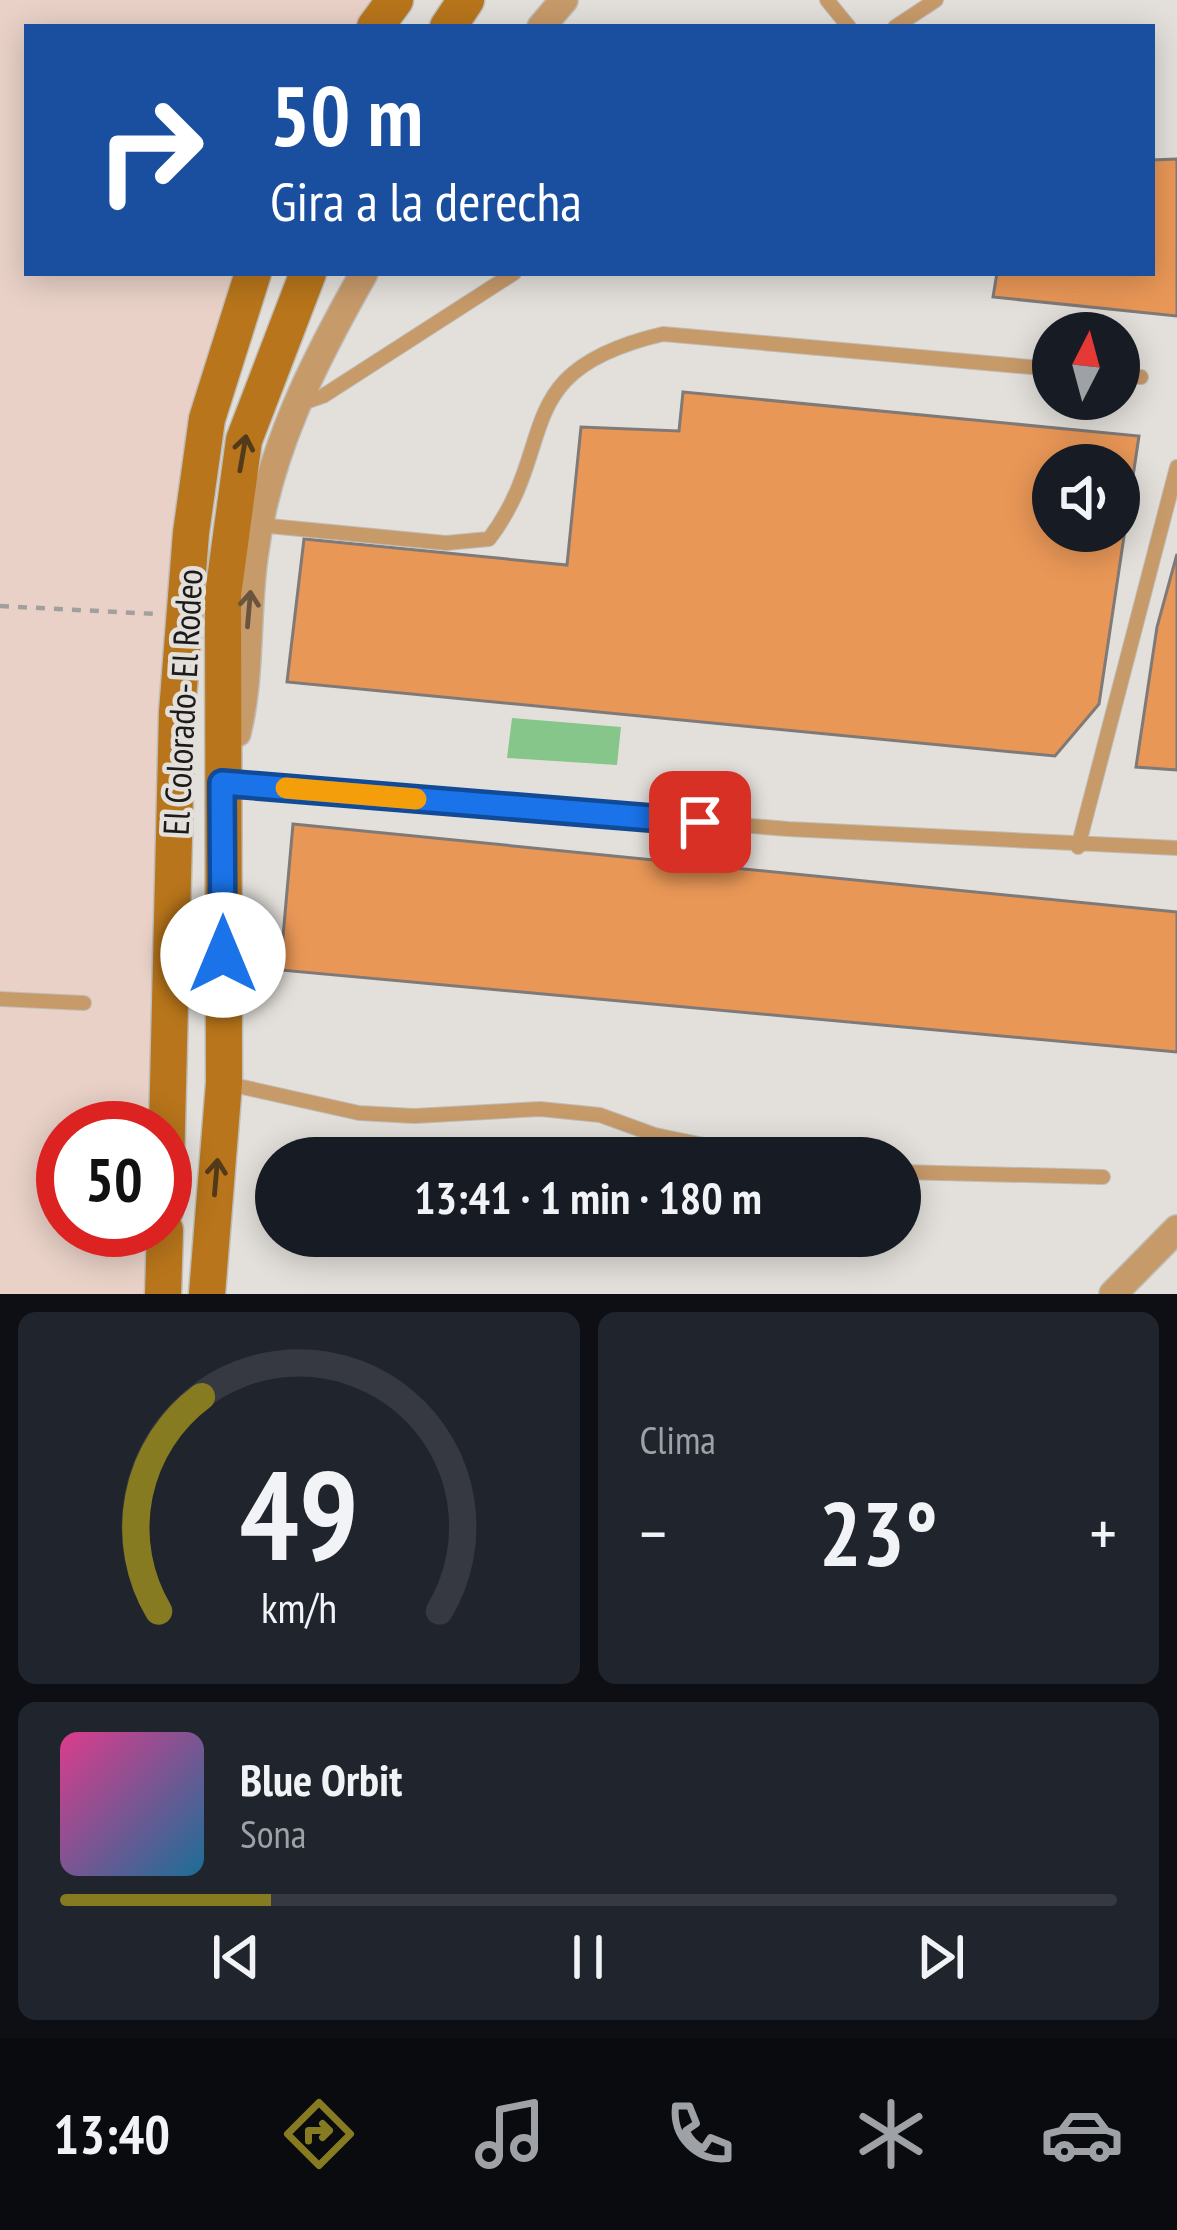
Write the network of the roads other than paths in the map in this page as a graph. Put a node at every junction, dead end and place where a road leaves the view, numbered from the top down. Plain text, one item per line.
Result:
1 (564, 0) edge
2 (827, 0) edge
3 (936, 0) edge
4 (544, 24) edge
5 (847, 24) edge
6 (900, 24) edge
7 (252, 276) edge
8 (306, 276) edge
9 (362, 276) edge
10 (509, 276) edge
11 (1032, 367) edge
12 (296, 406) junction
13 (1177, 467) edge
14 (259, 525) junction
15 (222, 773) junction
16 (1078, 847) junction
17 (1177, 848) edge
18 (0, 999) edge
19 (84, 1003) dead end
20 (224, 1083) junction
21 (169, 1101) edge
22 (660, 1137) edge
23 (921, 1173) edge
24 (1103, 1177) dead end
25 (1177, 1229) edge
26 (164, 1257) edge
27 (163, 1294) edge
28 (207, 1294) edge
29 (1113, 1294) edge

1 - 4 street
2 - 5 lane
3 - 6 lane
7 - 21 main road, El Colorado- El Rodeo
15 -> 8 main road, El Colorado- El Rodeo
9 - 12 street
10 - 12 lane
11 - 14 lane
12 - 14 street
13 - 16 lane
15 -> 14 street
15 - 16 lane
15 - 20 main road, El Colorado- El Rodeo
16 - 17 lane
18 - 19 lane
20 - 22 lane
28 -> 20 main road, El Colorado- El Rodeo
23 - 24 lane
25 - 29 street
26 - 27 main road

